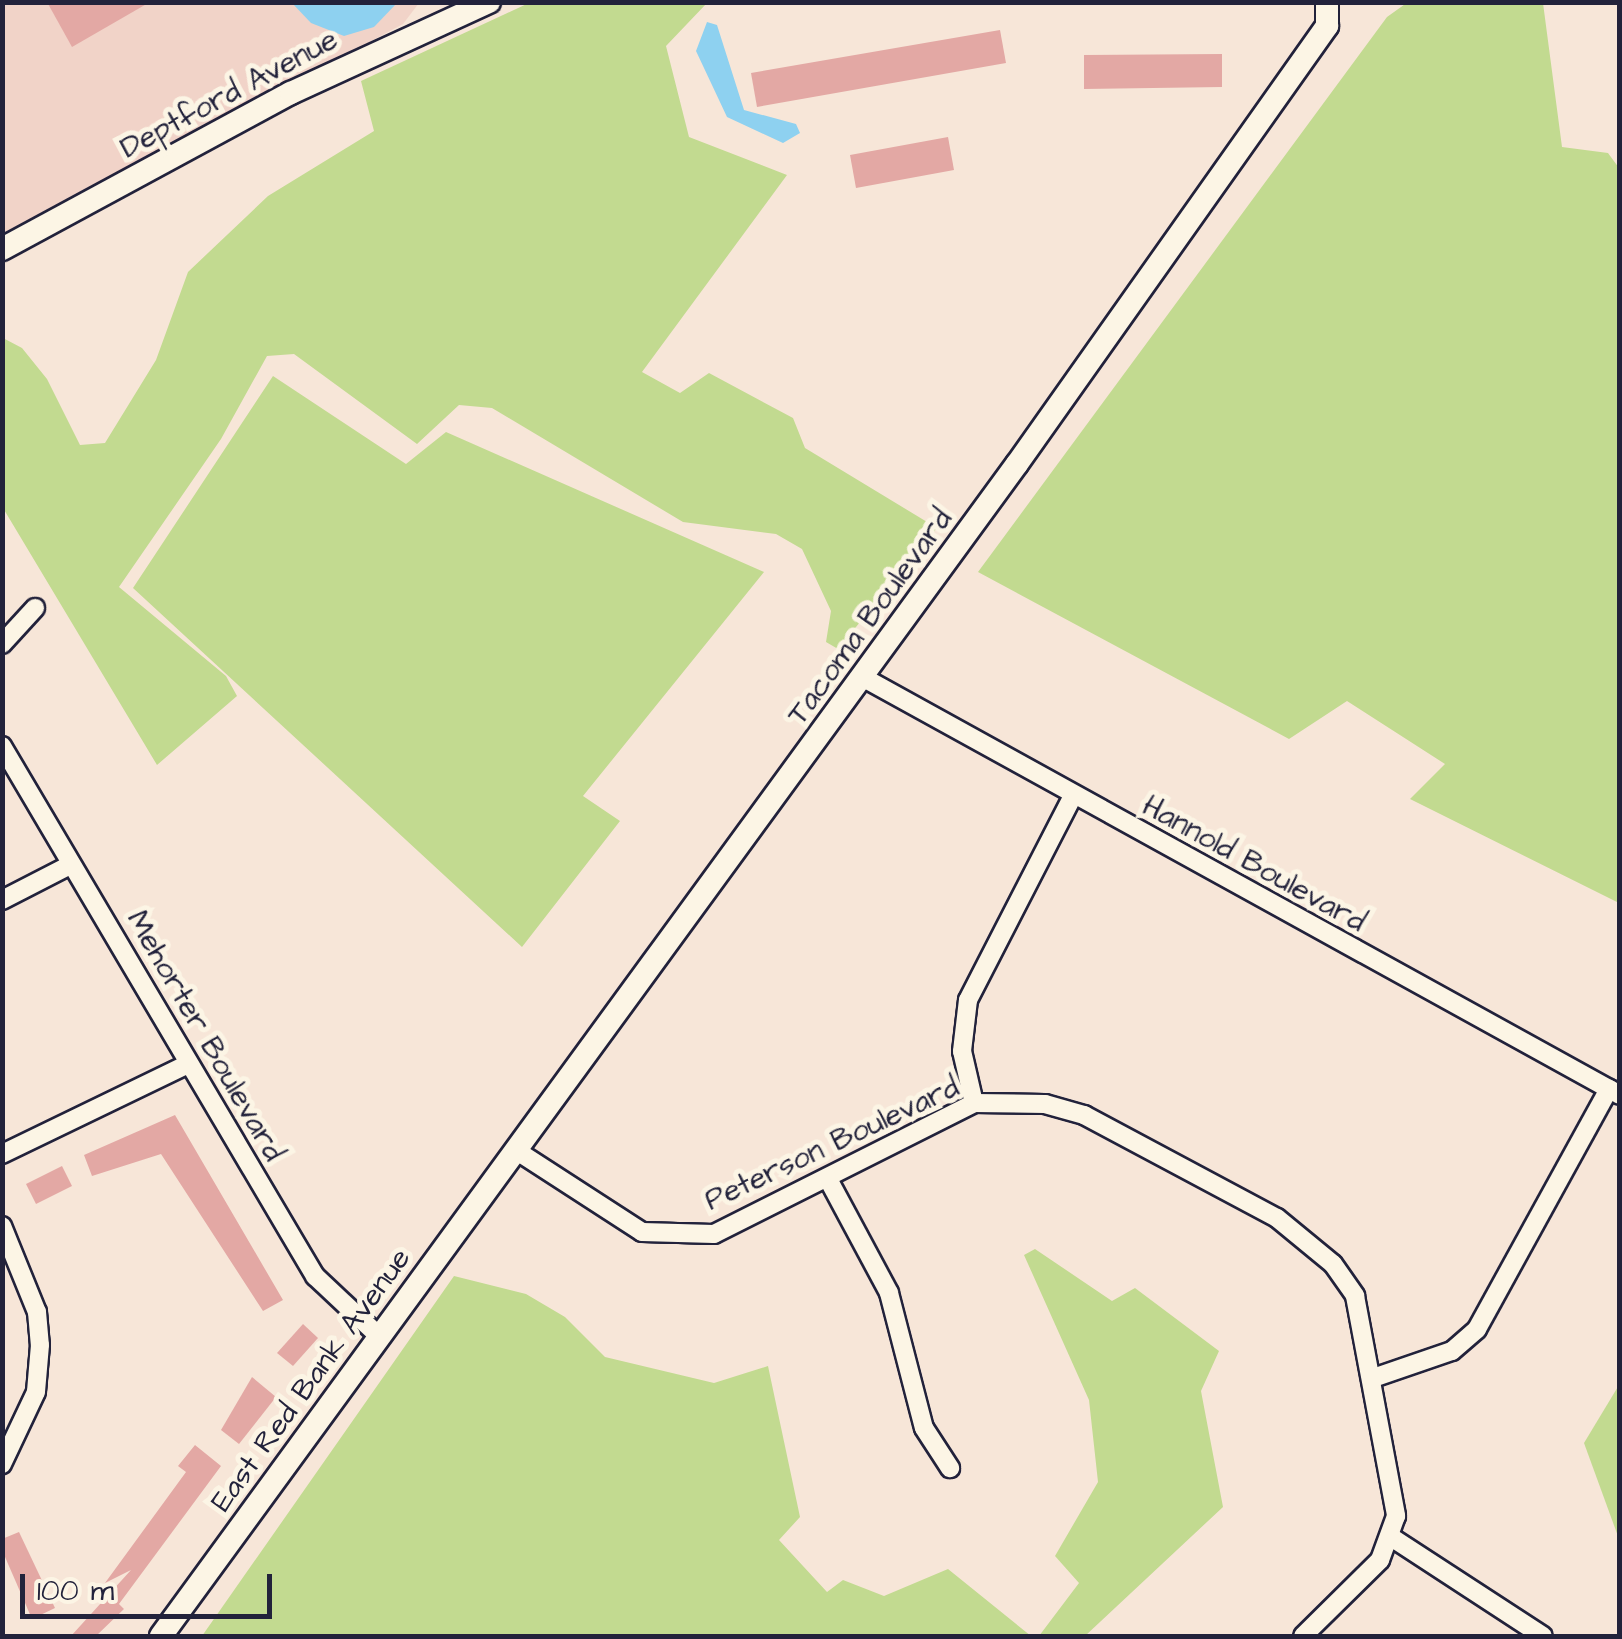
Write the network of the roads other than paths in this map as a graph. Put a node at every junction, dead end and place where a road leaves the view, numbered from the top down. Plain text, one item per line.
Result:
1 (489, 2) edge
2 (1344, 2) edge
3 (1327, 14) edge
4 (2, 249) edge
5 (35, 608) dead end
6 (2, 644) edge
7 (864, 678) junction
8 (2, 746) edge
9 (1073, 796) junction
10 (70, 864) junction
11 (2, 900) edge
12 (188, 1064) junction
13 (1614, 1092) edge
14 (974, 1103) junction
15 (517, 1151) junction
16 (2, 1154) edge
17 (828, 1179) junction
18 (2, 1226) edge
19 (439, 1256) joint
20 (380, 1336) junction
21 (1376, 1377) junction
22 (2, 1464) edge
23 (950, 1468) dead end
24 (1391, 1536) junction
25 (162, 1636) edge
26 (1303, 1636) edge
27 (1543, 1636) edge

1 - 4 street, Deptford Avenue
2 - 3 street
3 - 7 street, Tacoma Boulevard
5 - 6 street
7 - 9 street, Hannold Boulevard
7 - 15 street, Tacoma Boulevard
8 - 10 street, Mehorter Boulevard
9 - 13 street, Hannold Boulevard
9 - 14 street
10 - 11 street
10 - 12 street, Mehorter Boulevard
12 - 16 street
12 - 20 street, Mehorter Boulevard
13 - 21 street
14 - 17 street, Peterson Boulevard
14 - 21 street, Peterson Boulevard
15 - 17 street, Peterson Boulevard
15 - 19 street, Tacoma Boulevard
17 - 23 street
18 - 22 street
19 - 20 street, East Red Bank Avenue
20 - 25 street, East Red Bank Avenue
21 - 24 street, Peterson Boulevard
24 - 26 street
24 - 27 street

